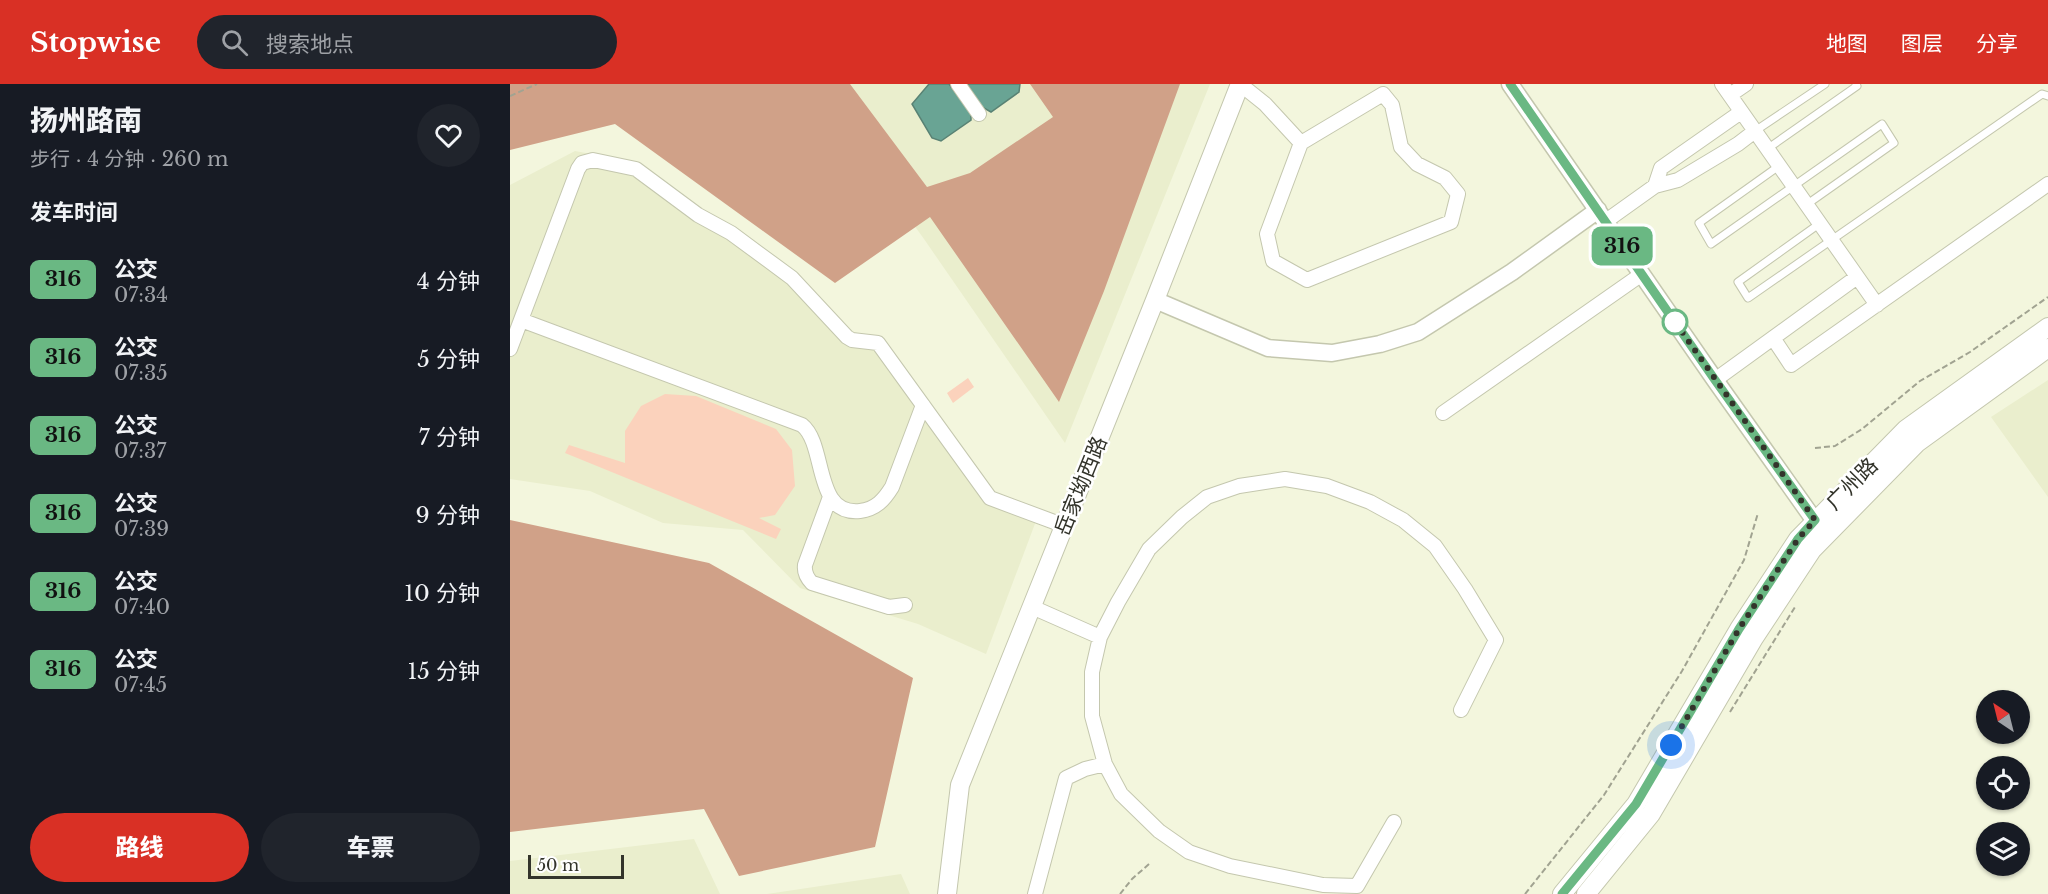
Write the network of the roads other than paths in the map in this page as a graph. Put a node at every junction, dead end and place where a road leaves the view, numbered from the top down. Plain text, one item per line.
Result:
1 (958, 84) edge
2 (1240, 84) edge
3 (1510, 84) edge
4 (1746, 84) edge
5 (1825, 84) edge
6 (1856, 84) edge
7 (1726, 90) edge
8 (2048, 96) edge
9 (1741, 112) junction
10 (979, 114) dead end
11 (1755, 131) junction
12 (1301, 143) junction
13 (1767, 149) junction
14 (1779, 166) junction
15 (2048, 184) edge
16 (1654, 186) junction
17 (1793, 186) junction
18 (1806, 205) junction
19 (1602, 216) junction
20 (1820, 224) junction
21 (1831, 240) junction
22 (1642, 274) junction
23 (1857, 277) junction
24 (1155, 300) junction
25 (1876, 305) junction
26 (521, 320) junction
27 (2048, 327) edge
28 (1773, 338) junction
29 (2048, 348) edge
30 (510, 349) edge
31 (1715, 380) junction
32 (923, 405) junction
33 (1443, 413) dead end
34 (830, 497) junction
35 (1065, 526) junction
36 (1820, 528) junction
37 (905, 605) dead end
38 (1032, 607) junction
39 (1100, 637) junction
40 (1461, 710) dead end
41 (1105, 764) junction
42 (1394, 822) dead end
43 (947, 894) edge
44 (1035, 894) edge
45 (1562, 894) edge
46 (1586, 894) edge

1 - 10 street
2 - 12 street
2 - 24 main road, 岳家坳西路
3 - 19 street
4 - 7 street
5 - 11 lane
6 - 13 lane
7 - 9 street
8 - 21 lane
9 - 11 street
9 - 16 street
11 - 13 street
11 - 16 street
12 - 12 street
13 - 14 street
14 - 17 street
14 - 17 lane
15 - 25 street
16 - 19 street
17 - 18 street
17 - 18 lane
18 - 20 street
19 - 22 street
19 - 24 street
20 - 21 street
20 - 21 lane
21 - 23 street
22 - 31 street
22 - 33 street
23 - 25 street
23 - 28 street
24 - 35 main road, 岳家坳西路
25 - 28 street
26 - 30 street
26 - 32 street
26 - 34 street
27 - 36 main road, 广州路
28 - 31 street
29 - 36 main road, 广州路
31 - 36 street
32 - 34 street
32 - 35 street
34 - 37 street
35 - 38 main road, 岳家坳西路
36 - 45 main road, 广州路
36 - 46 main road, 广州路
38 - 39 street
38 - 43 main road, 岳家坳西路
39 - 40 street
39 - 41 street
41 - 42 street
41 - 44 street

